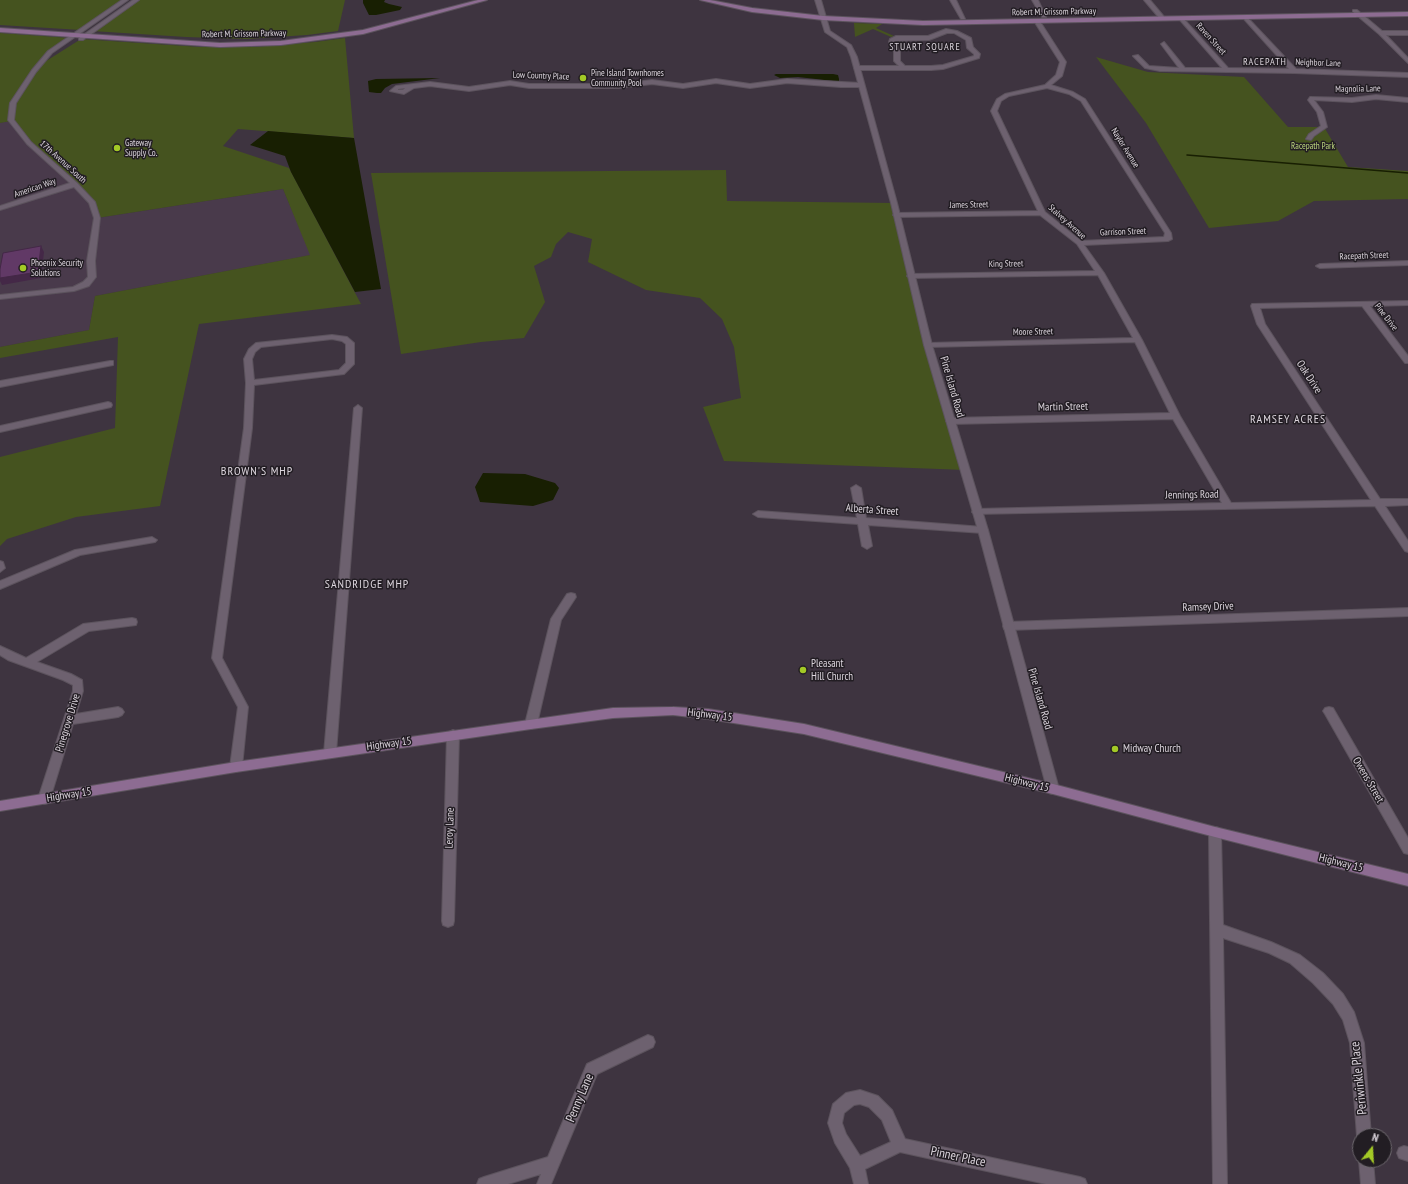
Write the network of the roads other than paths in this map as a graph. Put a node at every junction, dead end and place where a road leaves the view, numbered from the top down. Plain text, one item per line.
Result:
1 (124, 0) edge
2 (136, 0) edge
3 (466, 0) edge
4 (484, 0) edge
5 (703, 0) edge
6 (729, 0) edge
7 (818, 0) edge
8 (953, 0) edge
9 (1035, 0) edge
10 (1147, 0) edge
11 (1408, 10) edge
12 (1355, 11) junction
13 (1159, 14) junction
14 (1408, 14) edge
15 (1360, 15) junction
16 (822, 16) junction
17 (1044, 16) junction
18 (963, 18) junction
19 (1246, 18) junction
20 (1163, 19) junction
21 (1182, 19) junction
22 (923, 20) junction
23 (1037, 21) junction
24 (0, 25) edge
25 (0, 30) edge
26 (82, 30) junction
27 (92, 31) junction
28 (1381, 33) junction
29 (1408, 33) edge
30 (74, 35) junction
31 (85, 36) junction
32 (76, 43) dead end
33 (1164, 44) dead end
34 (59, 54) dead end
35 (1136, 56) dead end
36 (1408, 61) edge
37 (42, 63) junction
38 (857, 68) junction
39 (904, 68) junction
40 (1184, 70) junction
41 (1227, 71) junction
42 (1294, 71) junction
43 (1408, 75) edge
44 (860, 85) junction
45 (412, 86) dead end
46 (1047, 86) junction
47 (1408, 100) edge
48 (1309, 139) dead end
49 (74, 184) junction
50 (0, 208) edge
51 (1042, 213) junction
52 (896, 215) junction
53 (1168, 240) joint
54 (1079, 243) junction
55 (1408, 263) edge
56 (1320, 266) dead end
57 (1100, 273) junction
58 (912, 276) junction
59 (0, 297) edge
60 (1408, 303) edge
61 (1364, 304) junction
62 (1138, 340) junction
63 (928, 345) junction
64 (1408, 360) edge
65 (110, 363) dead end
66 (250, 383) junction
67 (0, 384) edge
68 (108, 405) dead end
69 (358, 408) dead end
70 (1176, 416) junction
71 (950, 421) junction
72 (0, 429) edge
73 (856, 488) dead end
74 (1408, 502) edge
75 (1379, 503) junction
76 (1228, 506) junction
77 (977, 512) junction
78 (758, 514) dead end
79 (861, 522) junction
80 (983, 530) junction
81 (152, 540) dead end
82 (867, 546) dead end
83 (1408, 549) edge
84 (0, 565) edge
85 (0, 568) edge
86 (0, 585) edge
87 (571, 597) dead end
88 (1408, 612) edge
89 (132, 622) dead end
90 (1008, 626) junction
91 (0, 650) edge
92 (26, 663) junction
93 (1329, 711) dead end
94 (118, 712) dead end
95 (68, 720) junction
96 (531, 724) junction
97 (453, 735) junction
98 (330, 753) junction
99 (236, 767) junction
100 (1053, 789) junction
101 (44, 799) junction
102 (0, 806) edge
103 (1215, 832) junction
104 (1408, 849) edge
105 (1408, 880) edge
106 (448, 921) dead end
107 (1216, 929) junction
108 (648, 1042) dead end
109 (1363, 1128) edge
110 (900, 1145) junction
111 (553, 1163) junction
112 (857, 1165) junction
113 (1367, 1168) edge
114 (484, 1184) edge
115 (544, 1184) edge
116 (861, 1184) edge
117 (1080, 1184) edge
118 (1220, 1184) edge
119 (1368, 1184) edge

1 - 26 street, 17th Avenue South
2 - 27 street
3 - 27 main road, Robert M. Grissom Parkway
4 - 31 main road, Robert M. Grissom Parkway
5 - 16 main road, Robert M. Grissom Parkway
6 - 16 main road, Robert M. Grissom Parkway
7 - 16 street, Pine Island Road
8 - 18 street
9 - 17 street
10 - 13 street
11 - 12 main road, Robert M. Grissom Parkway
12 - 13 main road, Robert M. Grissom Parkway
12 - 15 street
13 - 17 main road, Robert M. Grissom Parkway
13 - 20 street
14 - 15 main road, Robert M. Grissom Parkway
15 - 19 main road, Robert M. Grissom Parkway
15 - 28 street
16 - 22 main road, Robert M. Grissom Parkway
16 - 38 street, Pine Island Road
17 - 18 main road, Robert M. Grissom Parkway
18 - 22 main road, Robert M. Grissom Parkway
19 - 21 main road, Robert M. Grissom Parkway
19 - 42 street
20 - 21 main road, Robert M. Grissom Parkway
20 - 23 main road, Robert M. Grissom Parkway
21 - 41 street, Raven Street
22 - 23 main road, Robert M. Grissom Parkway
23 - 46 street
24 - 26 main road, Robert M. Grissom Parkway
25 - 30 main road, Robert M. Grissom Parkway
26 - 27 main road, Robert M. Grissom Parkway
26 - 30 street, 17th Avenue South
27 - 31 street
28 - 29 street
28 - 36 street
30 - 31 main road, Robert M. Grissom Parkway
30 - 37 street, 17th Avenue South
31 - 32 street
33 - 40 street
34 - 37 street, 17th Avenue South
35 - 40 street, Neighbor Lane
37 - 49 street, 17th Avenue South
38 - 39 street
38 - 44 street, Pine Island Road
39 - 39 street
40 - 41 street, Neighbor Lane
41 - 42 street, Neighbor Lane
42 - 43 street, Neighbor Lane
44 - 45 street, Low Country Place
44 - 52 street, Pine Island Road
46 - 51 street, Stalvey Avenue
46 - 53 street, Naylor Avenue
47 - 48 street, Magnolia Lane
49 - 50 street, American Way
49 - 59 street, 17th Avenue South
51 - 52 street, James Street
51 - 54 street, Stalvey Avenue
52 - 58 street, Pine Island Road
53 - 54 street, Garrison Street
54 - 57 street, Stalvey Avenue
55 - 56 street, Racepath Street
57 - 58 street, King Street
57 - 62 street, Stalvey Avenue
58 - 63 street, Pine Island Road
60 - 61 street
61 - 64 street, Pine Drive
61 - 75 street, Oak Drive
62 - 63 street, Moore Street
62 - 70 street, Stalvey Avenue
63 - 71 street, Pine Island Road
65 - 67 street
66 - 66 street
66 - 99 street
68 - 72 street
69 - 98 street
70 - 71 street, Martin Street
70 - 76 street, Stalvey Avenue
71 - 77 street, Pine Island Road
73 - 79 street
74 - 75 street, Jennings Road
75 - 76 street, Jennings Road
75 - 83 street, Oak Drive
76 - 77 street, Jennings Road
77 - 80 street, Pine Island Road
78 - 79 street, Alberta Street
79 - 80 street, Alberta Street
79 - 82 street
80 - 90 street, Pine Island Road
81 - 86 street
84 - 85 street
87 - 96 street
88 - 90 street, Ramsey Drive
89 - 92 street
90 - 100 street, Pine Island Road
91 - 92 street, Pinegrove Drive
92 - 95 street, Pinegrove Drive
93 - 104 street, Owens Street
94 - 95 street
95 - 101 street, Pinegrove Drive
96 - 97 main road, Highway 15
96 - 100 main road, Highway 15
97 - 98 main road, Highway 15
97 - 106 street, Leroy Lane
98 - 99 main road, Highway 15
99 - 101 main road, Highway 15
100 - 103 main road, Highway 15
101 - 102 main road, Highway 15
103 - 105 main road, Highway 15
103 - 107 street
107 - 109 street, Periwinkle Place
107 - 118 street
108 - 111 street, Penny Lane
110 - 112 street
110 - 112 street
110 - 117 street, Pinner Place
111 - 114 street
111 - 115 street, Penny Lane
112 - 116 street
113 - 119 street

